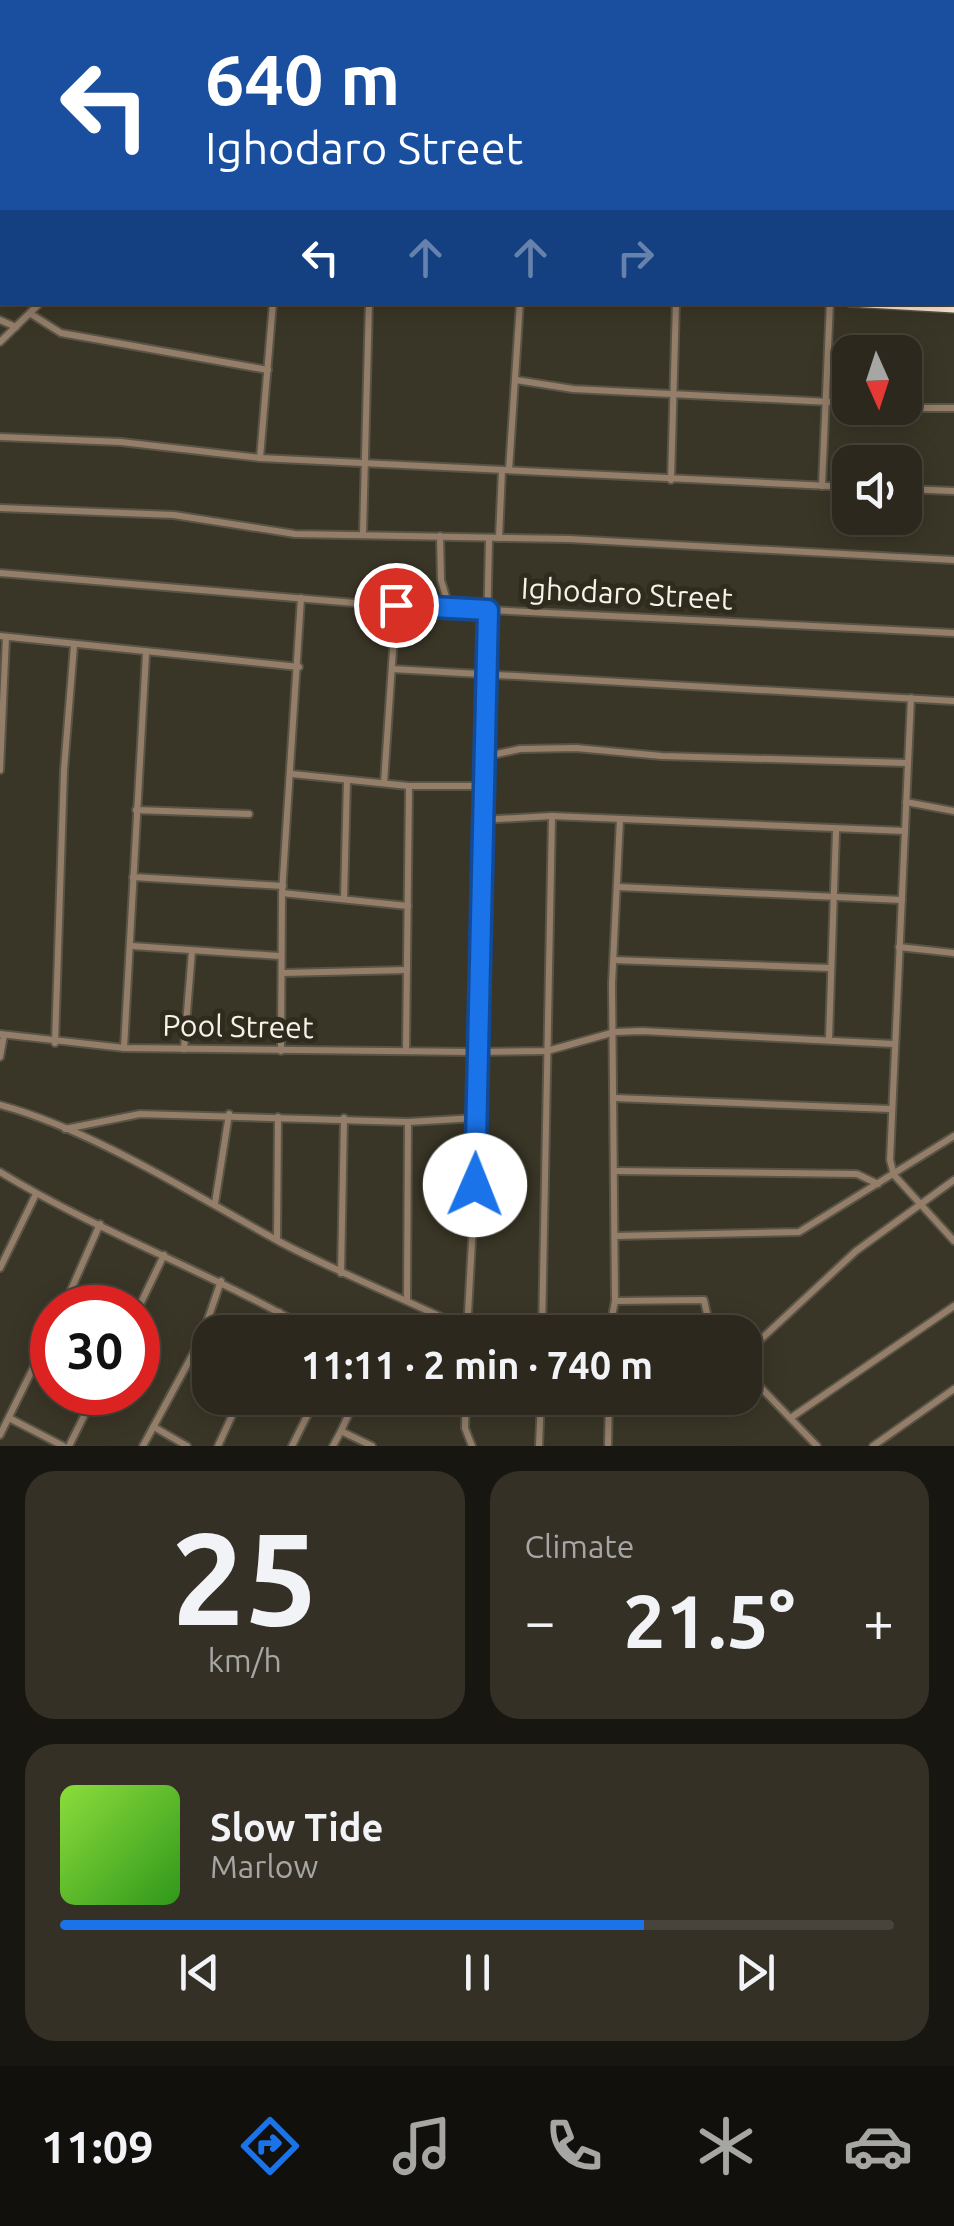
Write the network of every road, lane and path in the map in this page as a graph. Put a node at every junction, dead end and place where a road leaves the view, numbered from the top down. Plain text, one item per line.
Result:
1 (38, 305) edge
2 (273, 305) edge
3 (368, 305) edge
4 (520, 305) edge
5 (676, 305) edge
6 (830, 305) edge
7 (902, 305) edge
8 (954, 308) edge
9 (31, 314) junction
10 (0, 320) edge
11 (16, 326) junction
12 (0, 342) edge
13 (268, 370) junction
14 (516, 380) junction
15 (674, 390) junction
16 (824, 400) junction
17 (832, 401) edge
18 (922, 408) edge
19 (954, 408) edge
20 (0, 437) edge
21 (260, 458) junction
22 (366, 462) junction
23 (506, 470) junction
24 (671, 480) junction
25 (822, 486) junction
26 (832, 486) edge
27 (922, 490) edge
28 (954, 491) edge
29 (0, 508) edge
30 (363, 534) junction
31 (440, 536) junction
32 (499, 538) junction
33 (489, 539) junction
34 (954, 560) edge
35 (0, 573) edge
36 (301, 598) junction
37 (396, 605) junction
38 (449, 607) junction
39 (488, 610) junction
40 (954, 633) edge
41 (3, 636) edge
42 (74, 645) junction
43 (146, 654) junction
44 (299, 667) junction
45 (392, 669) junction
46 (486, 674) junction
47 (910, 698) junction
48 (954, 701) edge
49 (2, 709) edge
50 (483, 757) junction
51 (907, 763) junction
52 (0, 770) edge
53 (292, 774) junction
54 (347, 780) junction
55 (384, 784) junction
56 (410, 786) junction
57 (481, 786) junction
58 (906, 802) junction
59 (136, 810) junction
60 (954, 812) edge
61 (250, 814) dead end
62 (552, 816) junction
63 (620, 819) junction
64 (480, 820) junction
65 (904, 831) junction
66 (836, 832) junction
67 (133, 877) junction
68 (618, 888) junction
69 (283, 890) junction
70 (833, 897) junction
71 (344, 900) junction
72 (902, 900) junction
73 (408, 906) junction
74 (132, 946) junction
75 (899, 948) junction
76 (192, 951) junction
77 (954, 953) edge
78 (280, 956) junction
79 (614, 960) junction
80 (830, 968) junction
81 (406, 970) junction
82 (282, 973) junction
83 (615, 1032) junction
84 (2, 1035) edge
85 (829, 1038) junction
86 (55, 1044) junction
87 (894, 1044) junction
88 (124, 1048) junction
89 (184, 1049) junction
90 (281, 1051) junction
91 (406, 1051) junction
92 (547, 1051) junction
93 (475, 1052) junction
94 (0, 1058) edge
95 (615, 1098) junction
96 (0, 1105) edge
97 (890, 1109) junction
98 (229, 1114) junction
99 (278, 1118) junction
100 (344, 1118) junction
101 (476, 1118) junction
102 (408, 1122) junction
103 (64, 1130) junction
104 (954, 1136) edge
105 (615, 1171) junction
106 (0, 1172) edge
107 (894, 1174) junction
108 (954, 1180) edge
109 (880, 1184) junction
110 (36, 1194) junction
111 (921, 1200) junction
112 (215, 1203) junction
113 (100, 1224) junction
114 (615, 1236) junction
115 (276, 1240) junction
116 (954, 1241) edge
117 (164, 1255) junction
118 (0, 1268) edge
119 (341, 1273) junction
120 (220, 1281) junction
121 (73, 1285) edge
122 (150, 1285) edge
123 (407, 1300) junction
124 (615, 1302) junction
125 (954, 1306) edge
126 (279, 1312) junction
127 (278, 1315) edge
128 (284, 1315) edge
129 (436, 1315) edge
130 (468, 1315) edge
131 (542, 1315) edge
132 (612, 1315) edge
133 (707, 1315) edge
134 (762, 1338) edge
135 (30, 1374) edge
136 (762, 1388) edge
137 (954, 1389) edge
138 (83, 1415) edge
139 (232, 1415) edge
140 (308, 1415) edge
141 (348, 1415) edge
142 (466, 1415) edge
143 (540, 1415) edge
144 (609, 1415) edge
145 (792, 1417) junction
146 (8, 1418) junction
147 (154, 1427) junction
148 (340, 1432) junction
149 (0, 1436) edge
150 (608, 1444) edge
151 (66, 1446) edge
152 (143, 1446) edge
153 (187, 1446) edge
154 (218, 1446) edge
155 (292, 1446) edge
156 (333, 1446) edge
157 (372, 1446) edge
158 (472, 1446) edge
159 (539, 1446) edge
160 (817, 1446) edge
161 (873, 1446) edge

1 - 9 street
2 - 13 street
3 - 22 street
4 - 14 street
5 - 15 street
6 - 16 street
7 - 8 highway
9 - 11 street
9 - 13 street
10 - 11 street
11 - 12 street
13 - 21 street
14 - 15 street
14 - 23 street
15 - 16 street
15 - 24 street
16 - 17 street
16 - 25 street
18 - 19 street
20 - 21 street
21 - 22 street
22 - 23 street
22 - 30 street
23 - 24 street
23 - 32 street
24 - 25 street
25 - 26 street
27 - 28 street
29 - 30 street
30 - 31 street
31 - 33 street
31 - 38 street
32 - 33 street
32 - 34 street
33 - 39 street
35 - 36 street, Ighodaro Street
36 - 37 street, Ighodaro Street
36 - 44 street
37 - 38 street, Ighodaro Street
37 - 45 street
38 - 39 street, Ighodaro Street
39 - 40 street, Ighodaro Street
39 - 46 street
41 - 42 street
41 - 49 street
42 - 43 street
42 - 86 street
43 - 44 street
43 - 59 street
44 - 53 street
45 - 46 street
45 - 55 street
46 - 47 street
46 - 50 street
47 - 48 street
47 - 51 street
49 - 52 street
50 - 51 street
50 - 57 street
51 - 58 street
53 - 54 street
53 - 69 street
54 - 55 street
54 - 71 street
55 - 56 street
56 - 57 street
56 - 73 street
57 - 64 street
58 - 60 street
58 - 65 street
59 - 61 street
59 - 67 street
62 - 63 street
62 - 64 street
62 - 92 street
63 - 66 street
63 - 68 street
64 - 93 street
65 - 66 street
65 - 72 street
66 - 70 street
67 - 69 street
67 - 74 street
68 - 70 street
68 - 79 street
69 - 71 street
69 - 78 street
70 - 72 street
70 - 80 street
71 - 73 street
72 - 75 street
73 - 81 street
74 - 76 street
74 - 88 street
75 - 77 street
75 - 87 street
76 - 78 street
76 - 89 street
78 - 82 street
79 - 80 street
79 - 83 street
80 - 85 street
81 - 82 street
81 - 91 street
82 - 90 street
83 - 85 street, Pool Street
83 - 92 street, Pool Street
83 - 95 street
84 - 86 street, Pool Street
84 - 94 street
85 - 87 street, Pool Street
86 - 88 street, Pool Street
87 - 97 street
88 - 89 street, Pool Street
89 - 90 street, Pool Street
90 - 91 street, Pool Street
91 - 93 street, Pool Street
92 - 93 street, Pool Street
92 - 131 street
93 - 101 street
95 - 97 street
95 - 105 street
96 - 103 street
97 - 107 street
98 - 99 street
98 - 103 street
98 - 112 street
99 - 100 street
99 - 115 street
100 - 102 street
100 - 119 street
101 - 102 street
101 - 130 street
102 - 123 street
103 - 112 street
104 - 107 street
105 - 109 street
105 - 114 street
106 - 110 street
107 - 109 street
107 - 111 street
108 - 111 street
109 - 114 street
110 - 113 street
110 - 118 street
111 - 116 street
111 - 134 street
112 - 115 street
113 - 117 street
113 - 121 street
114 - 124 street
115 - 119 street
117 - 120 street
117 - 122 street
119 - 123 street
120 - 126 street
120 - 147 street
123 - 129 street
124 - 132 street
124 - 133 street
125 - 145 street
126 - 127 street
126 - 128 street
135 - 146 street
136 - 145 street
137 - 161 street
138 - 151 street
139 - 154 street
140 - 155 street
141 - 148 street
142 - 158 street
143 - 159 street
144 - 150 street
145 - 160 street
146 - 149 street
146 - 151 street
147 - 152 street
147 - 153 street
148 - 156 street
148 - 157 street

